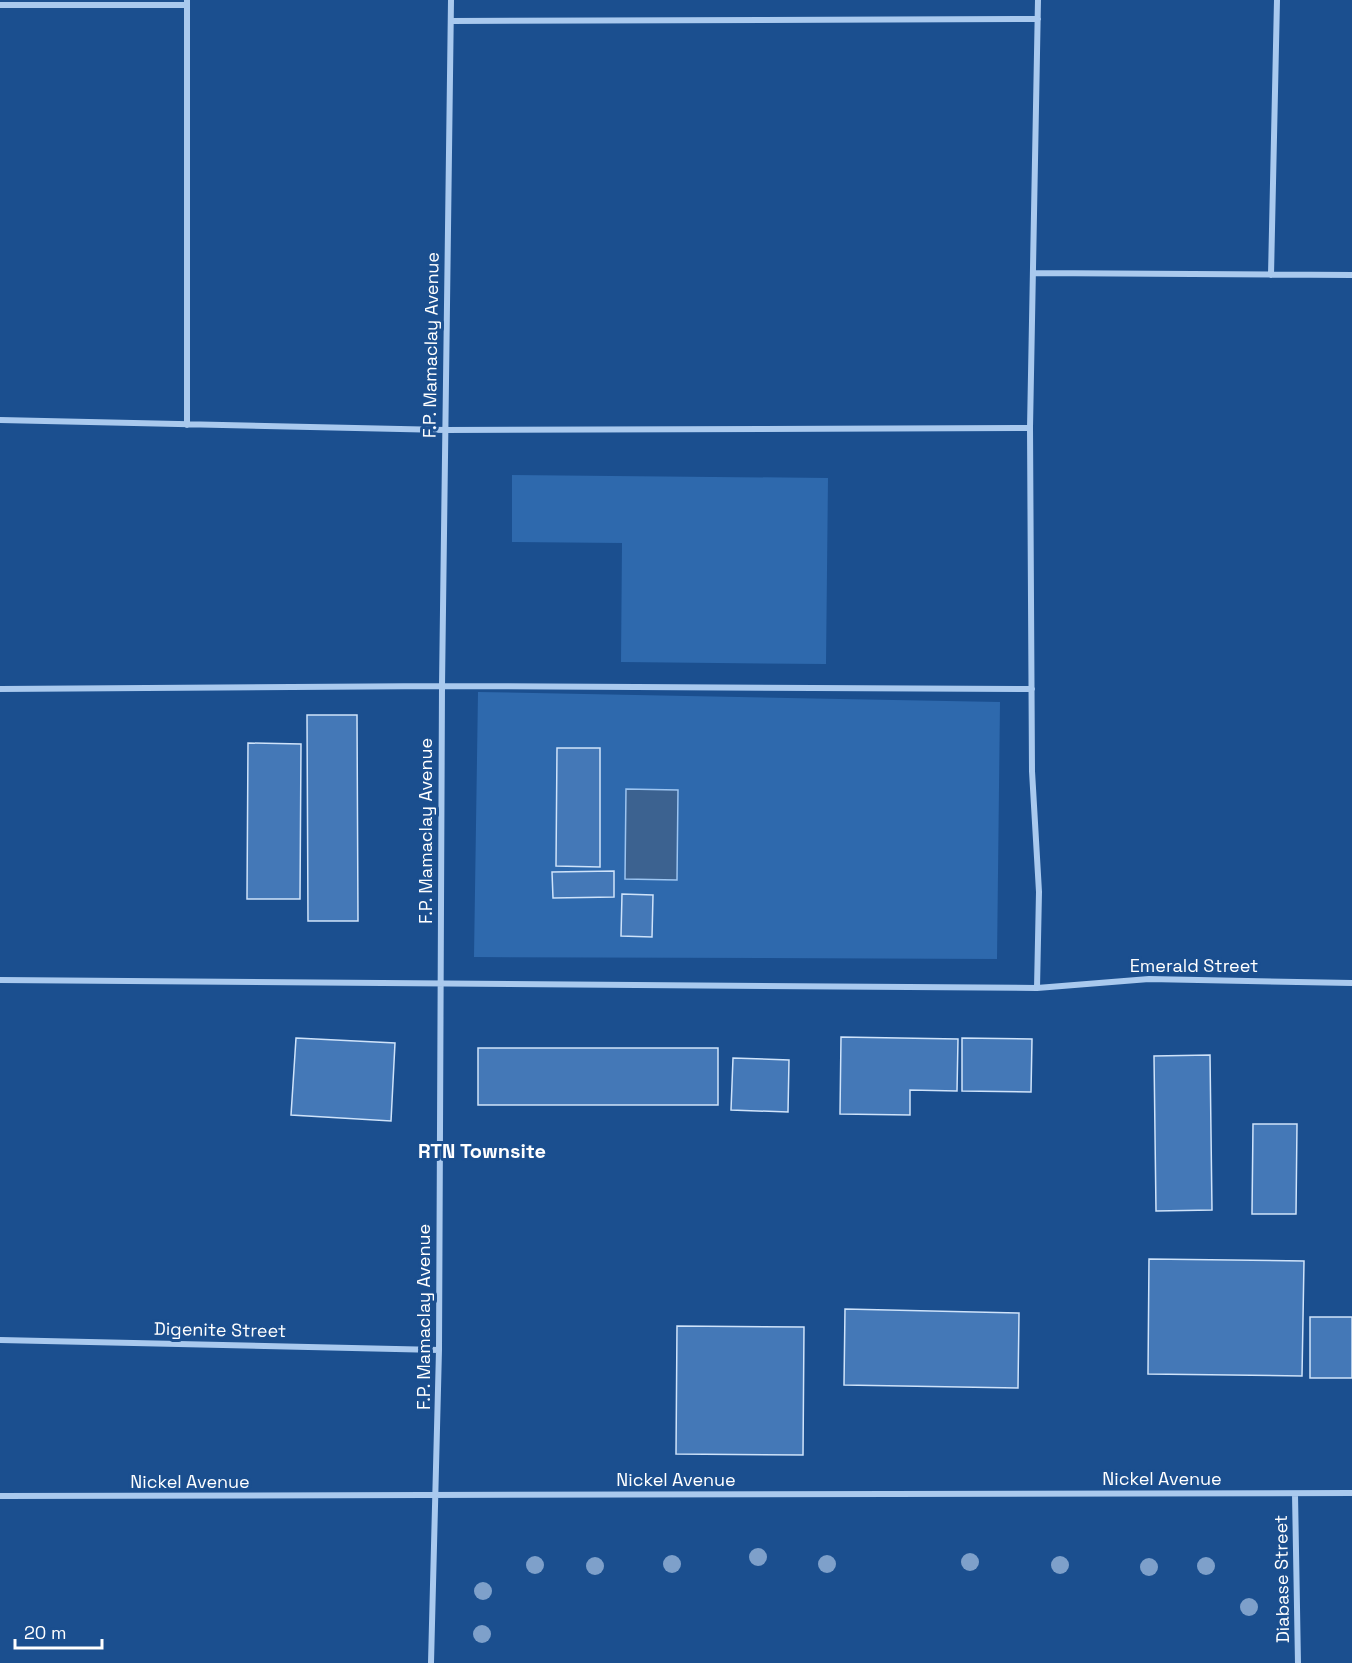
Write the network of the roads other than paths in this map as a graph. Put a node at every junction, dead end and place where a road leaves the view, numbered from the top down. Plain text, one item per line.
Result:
1 (451, 0) edge
2 (1038, 0) edge
3 (1277, 0) edge
4 (186, 3) edge
5 (0, 4) edge
6 (1038, 19) junction
7 (451, 21) junction
8 (1034, 273) junction
9 (1271, 275) junction
10 (1352, 275) edge
11 (0, 420) edge
12 (187, 425) junction
13 (1030, 428) junction
14 (445, 430) junction
15 (442, 686) junction
16 (0, 689) edge
17 (1032, 689) junction
18 (0, 980) edge
19 (1352, 983) edge
20 (440, 984) junction
21 (1037, 988) junction
22 (0, 1340) edge
23 (439, 1350) junction
24 (1352, 1493) edge
25 (1295, 1494) junction
26 (0, 1496) edge
27 (437, 1496) junction
28 (432, 1663) edge
29 (1298, 1663) edge

1 - 7 street, F.P. Mamaclay Avenue
2 - 6 street
3 - 9 street
4 - 5 street
4 - 12 street
6 - 7 street
6 - 8 street
7 - 14 street, F.P. Mamaclay Avenue
8 - 9 street
8 - 13 street
9 - 10 street
11 - 12 street
12 - 14 street
13 - 14 street
13 - 17 street
14 - 15 street, F.P. Mamaclay Avenue
15 - 16 street
15 - 17 street
15 - 20 street, F.P. Mamaclay Avenue
17 - 21 street
18 - 20 street, Emerald Street
19 - 21 street, Emerald Street
20 - 21 street, Emerald Street
20 - 23 street, F.P. Mamaclay Avenue
22 - 23 street, Digenite Street
23 - 27 street, F.P. Mamaclay Avenue
24 - 25 street, Nickel Avenue
25 - 27 street, Nickel Avenue
25 - 29 street, Diabase Street
26 - 27 street, Nickel Avenue
27 - 28 street, F.P. Mamaclay Avenue

